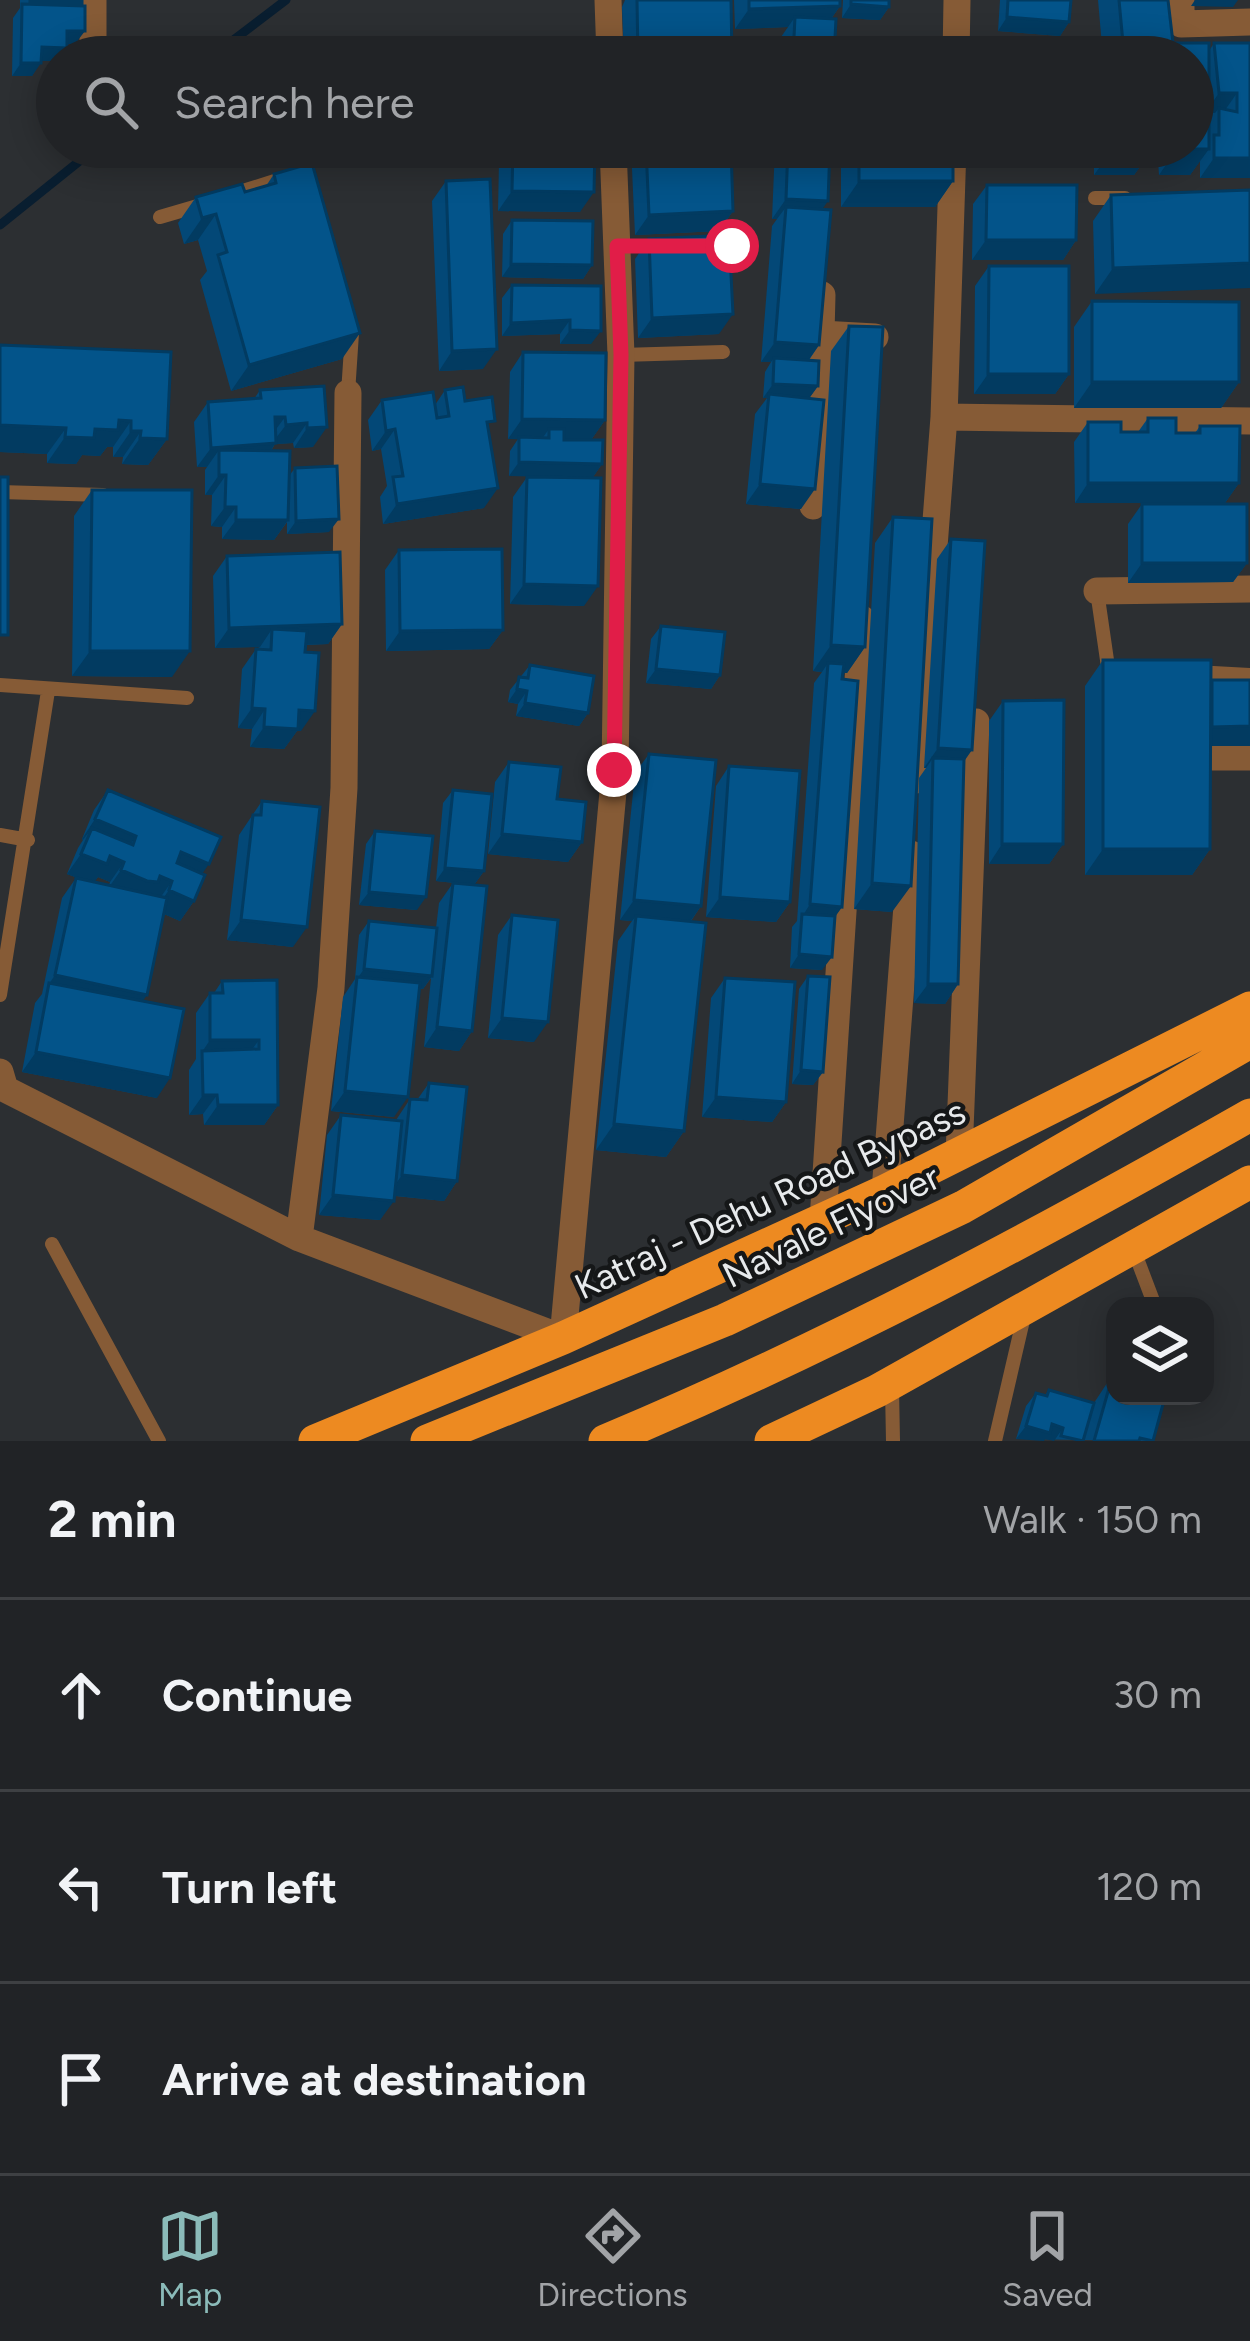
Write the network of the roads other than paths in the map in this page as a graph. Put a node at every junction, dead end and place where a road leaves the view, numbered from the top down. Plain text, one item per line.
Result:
1 (92, 0) edge
2 (608, 0) edge
3 (957, 0) edge
4 (1181, 0) edge
5 (1250, 22) edge
6 (93, 36) edge
7 (609, 36) edge
8 (956, 36) edge
9 (616, 168) edge
10 (952, 168) edge
11 (291, 176) edge
12 (1140, 197) edge
13 (1096, 198) dead end
14 (160, 218) dead end
15 (823, 264) edge
16 (347, 306) edge
17 (820, 334) junction
18 (723, 352) dead end
19 (621, 355) junction
20 (878, 375) edge
21 (348, 394) joint
22 (944, 417) junction
23 (1250, 422) edge
24 (0, 492) edge
25 (117, 496) edge
26 (813, 506) edge
27 (1250, 589) edge
28 (1097, 591) joint
29 (864, 592) edge
30 (1132, 668) edge
31 (1179, 671) edge
32 (1250, 675) edge
33 (0, 685) edge
34 (48, 691) junction
35 (187, 698) dead end
36 (976, 722) edge
37 (1250, 757) edge
38 (1206, 758) edge
39 (0, 835) edge
40 (28, 840) junction
41 (0, 995) edge
42 (1250, 1008) edge
43 (1250, 1042) edge
44 (0, 1072) edge
45 (1250, 1115) edge
46 (959, 1156) junction
47 (1250, 1182) edge
48 (885, 1191) junction
49 (823, 1220) junction
50 (299, 1238) junction
51 (52, 1244) dead end
52 (1132, 1247) junction
53 (1151, 1297) edge
54 (1026, 1307) junction
55 (563, 1338) junction
56 (891, 1383) junction
57 (813, 1431) edge
58 (158, 1441) edge
59 (315, 1441) edge
60 (428, 1441) edge
61 (605, 1441) edge
62 (771, 1441) edge
63 (893, 1441) edge
64 (995, 1441) edge

1 - 6 street
2 - 7 street
3 - 8 street
4 - 5 street
9 - 19 street
10 - 22 street
11 - 14 lane
12 - 13 lane
15 - 17 street
16 - 21 lane
17 - 20 street
17 - 26 street
18 - 19 lane
19 - 55 street
21 - 50 street
22 - 23 street
22 - 48 street
24 - 25 lane
27 - 28 street
28 - 30 lane
29 - 49 street
31 - 32 lane
33 - 34 lane
34 - 35 lane
34 - 40 lane
36 - 46 street
37 - 38 street
39 - 40 lane
40 - 41 lane
42 - 46 highway, Katraj - Dehu Road Bypass
43 - 60 highway, Navale Flyover
44 - 50 street
45 - 61 highway
46 - 48 highway, Katraj - Dehu Road Bypass
47 - 52 highway
48 - 49 highway, Katraj - Dehu Road Bypass
49 - 55 highway, Katraj - Dehu Road Bypass
50 - 55 street
51 - 58 lane
52 - 53 lane
52 - 54 highway
54 - 56 highway
54 - 64 lane
55 - 59 highway, Katraj - Dehu Road Bypass
56 - 57 highway
56 - 63 lane
57 - 62 highway

